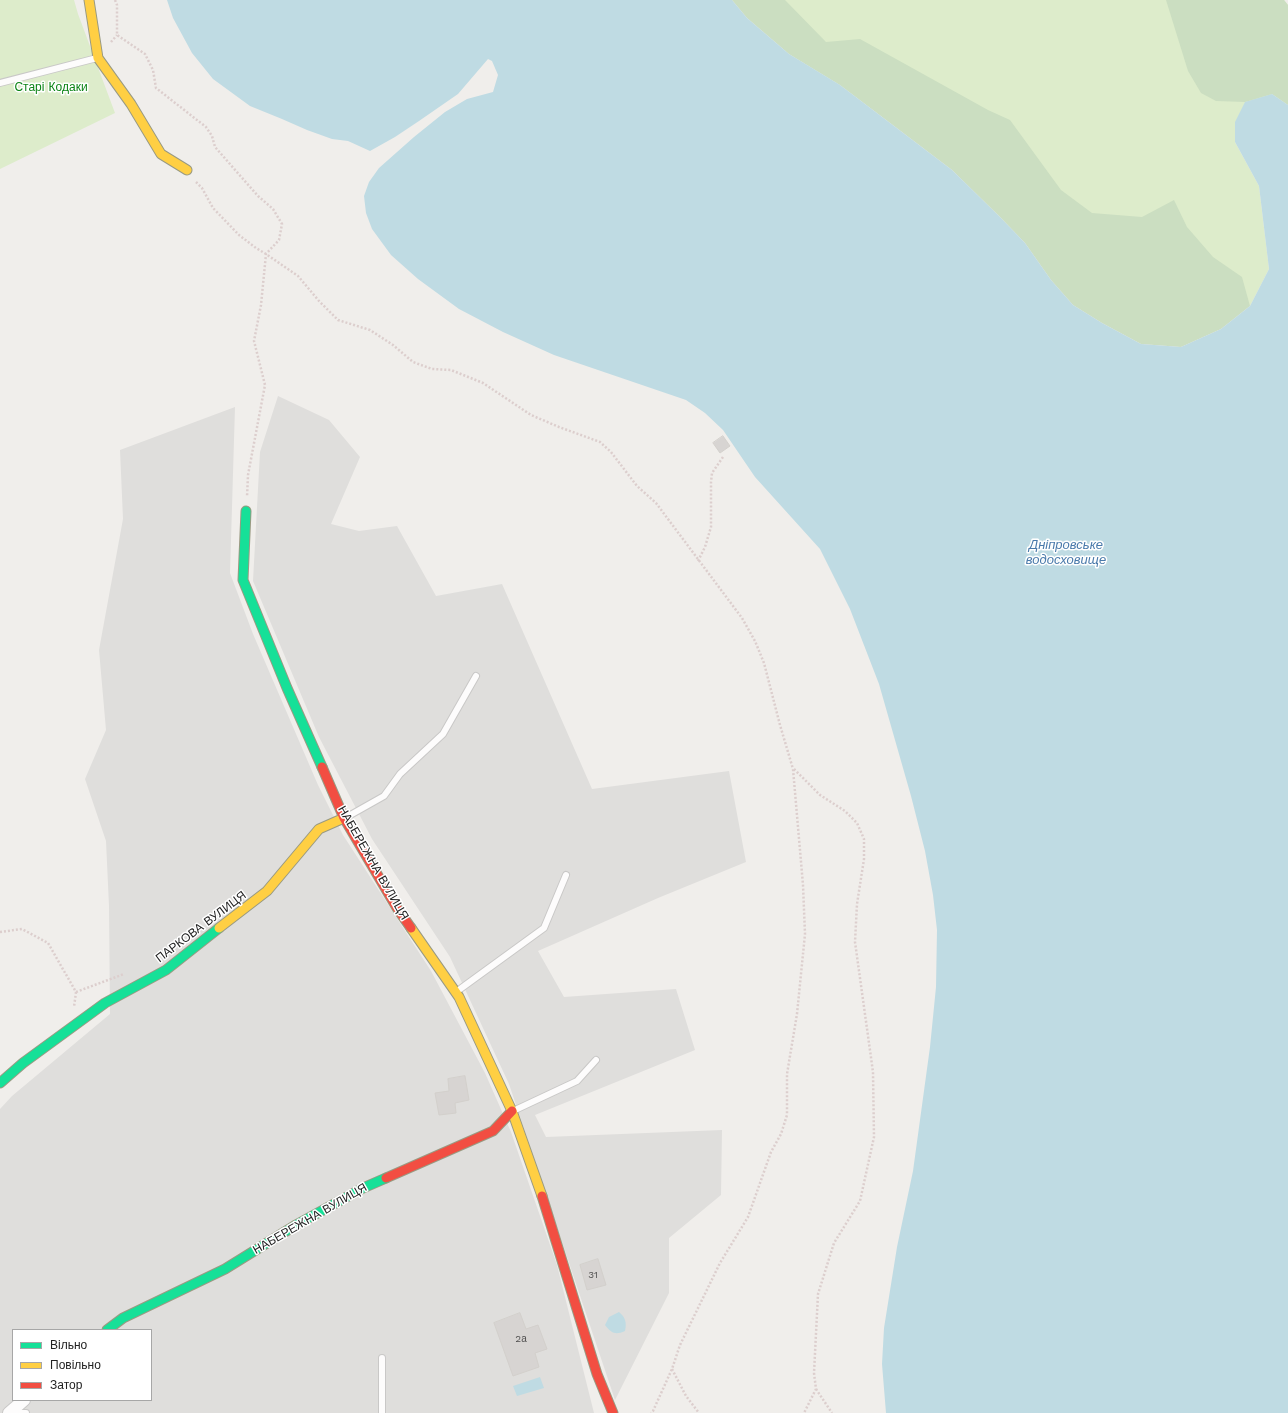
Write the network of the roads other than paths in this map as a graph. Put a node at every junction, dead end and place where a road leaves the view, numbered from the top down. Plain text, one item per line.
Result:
1 (89, 0) edge
2 (98, 58) junction
3 (0, 83) edge
4 (187, 170) road end
5 (246, 511) road end
6 (476, 676) dead end
7 (344, 818) junction
8 (566, 875) dead end
9 (456, 992) junction
10 (596, 1060) dead end
11 (0, 1083) edge
12 (512, 1111) junction
13 (108, 1329) edge
14 (382, 1358) dead end
15 (23, 1401) edge
16 (8, 1413) edge
17 (19, 1413) edge
18 (26, 1413) edge
19 (382, 1413) edge
20 (613, 1413) edge

1 - 2 street
2 - 3 lane
2 - 4 street
5 - 7 street, НАБЕРЕЖНА ВУЛИЦЯ
6 - 7 lane
7 - 9 street, НАБЕРЕЖНА ВУЛИЦЯ
7 - 11 street, ПАРКОВА ВУЛИЦЯ
8 - 9 lane
9 - 12 street, НАБЕРЕЖНА ВУЛИЦЯ
10 - 12 lane
12 - 13 street, НАБЕРЕЖНА ВУЛИЦЯ
12 - 20 street, НАБЕРЕЖНА ВУЛИЦЯ
14 - 19 lane
15 - 16 street
17 - 18 lane

